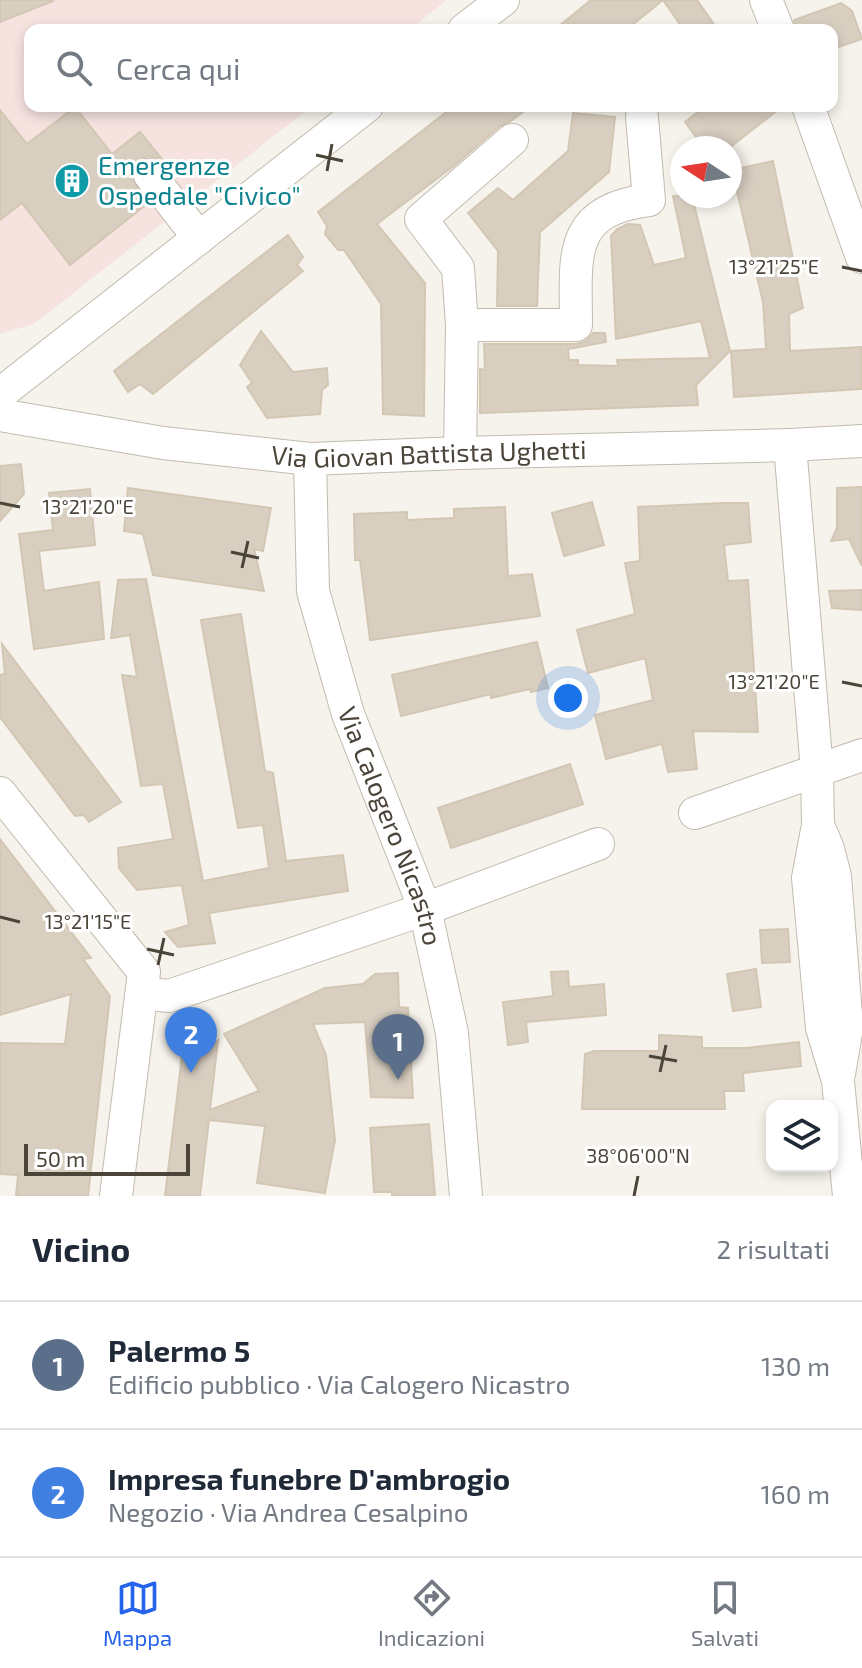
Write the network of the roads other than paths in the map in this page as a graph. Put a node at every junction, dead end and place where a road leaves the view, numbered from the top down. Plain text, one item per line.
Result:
1 (503, 0) edge
2 (766, 0) edge
3 (472, 24) edge
4 (776, 24) edge
5 (359, 112) edge
6 (810, 112) edge
7 (642, 117) dead end
8 (512, 140) dead end
9 (150, 175) dead end
10 (199, 238) junction
11 (862, 257) edge
12 (462, 325) junction
13 (0, 394) edge
14 (0, 415) edge
15 (862, 441) edge
16 (790, 445) junction
17 (460, 453) junction
18 (310, 459) junction
19 (862, 755) edge
20 (817, 771) junction
21 (0, 793) edge
22 (695, 813) dead end
23 (598, 844) dead end
24 (425, 909) junction
25 (142, 993) junction
26 (116, 1196) edge
27 (466, 1196) edge
28 (849, 1196) edge

1 - 3 street
2 - 4 street
5 - 10 street
6 - 11 street
7 - 12 street
8 - 12 street
9 - 10 street
10 - 13 street
12 - 17 street
14 - 18 street, Via Giovan Battista Ughetti
15 - 16 street, Via Giovan Battista Ughetti
16 - 17 street, Via Giovan Battista Ughetti
16 - 20 street
17 - 18 street, Via Giovan Battista Ughetti
18 - 24 street, Via Calogero Nicastro
19 - 20 street
20 - 22 street
20 - 28 street
21 - 25 street
23 - 24 street
24 - 25 street
24 - 27 street, Via Calogero Nicastro
25 - 26 street

